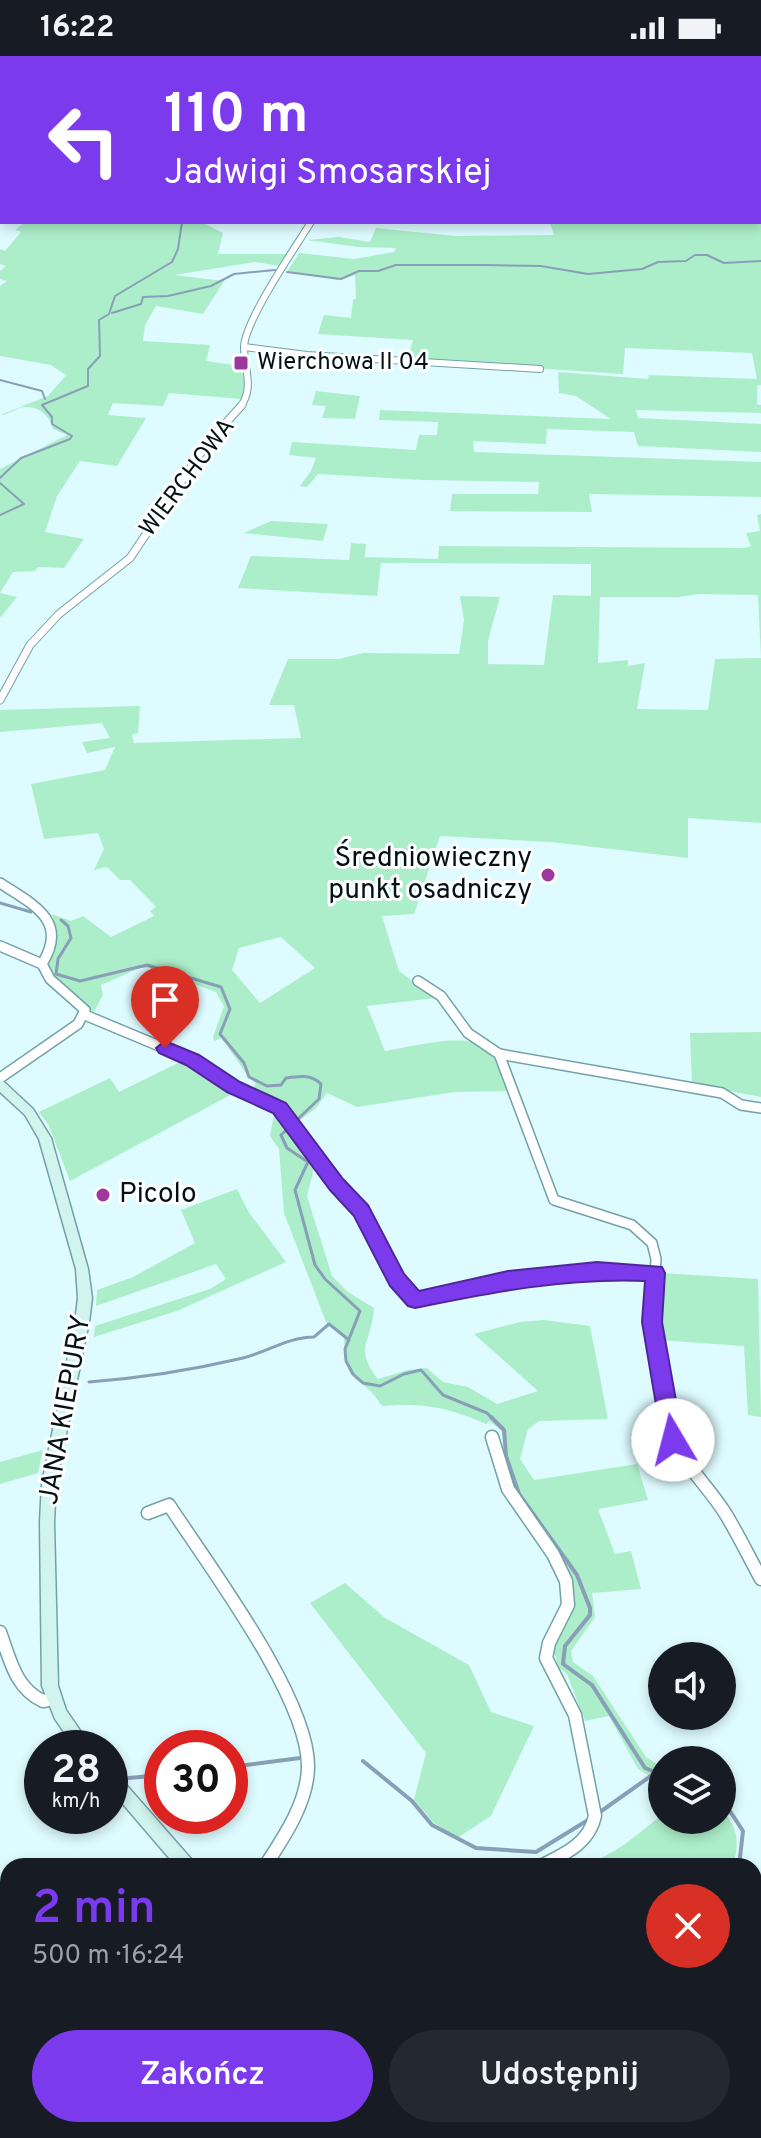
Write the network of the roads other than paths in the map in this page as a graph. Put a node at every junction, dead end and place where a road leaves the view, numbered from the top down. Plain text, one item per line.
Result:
1 (310, 224) edge
2 (244, 347) junction
3 (540, 369) dead end
4 (0, 700) edge
5 (0, 883) edge
6 (0, 946) edge
7 (42, 964) junction
8 (418, 981) dead end
9 (85, 1015) junction
10 (499, 1054) junction
11 (0, 1078) edge
12 (0, 1085) edge
13 (761, 1108) edge
14 (655, 1273) junction
15 (492, 1437) dead end
16 (148, 1513) dead end
17 (761, 1579) edge
18 (0, 1632) edge
19 (54, 1699) junction
20 (69, 1730) edge
21 (128, 1798) edge
22 (179, 1858) edge
23 (269, 1858) edge
24 (554, 1858) edge

1 - 2 street, WIERCHOWA
2 - 3 street
2 - 4 street, WIERCHOWA
5 - 7 street
6 - 7 street
7 - 9 street
8 - 10 street
9 - 11 street
9 - 14 street
10 - 13 street
10 - 14 street
12 - 19 street, JANA KIEPURY
14 - 17 street
15 - 24 street
16 - 23 street
18 - 19 street
19 - 20 street, JANA KIEPURY
21 - 22 street

